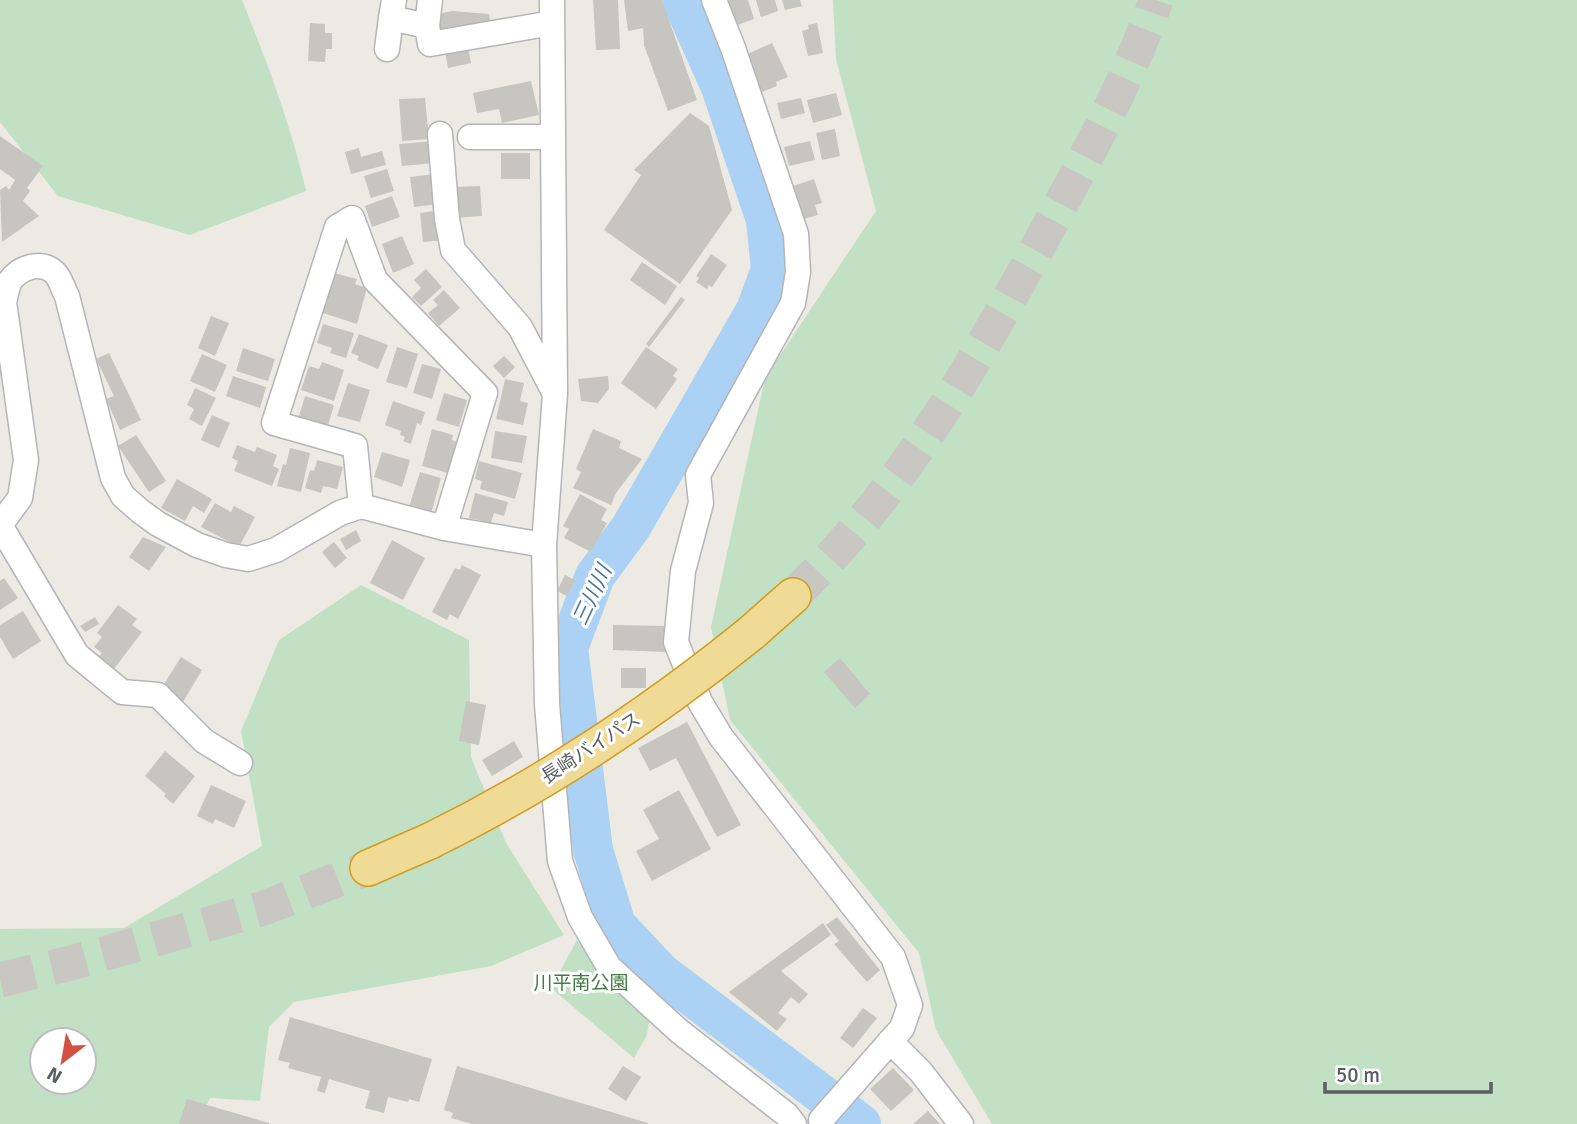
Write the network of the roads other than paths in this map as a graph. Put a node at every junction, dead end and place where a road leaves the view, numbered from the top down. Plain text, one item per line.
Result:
1 (430, 0) edge
2 (714, 0) edge
3 (390, 7) edge
4 (552, 11) edge
5 (427, 26) junction
6 (387, 49) dead end
7 (440, 134) dead end
8 (470, 137) dead end
9 (553, 137) junction
10 (555, 394) junction
11 (361, 506) junction
12 (0, 525) edge
13 (444, 528) junction
14 (544, 545) junction
15 (793, 596) tunnel mouth
16 (240, 763) dead end
17 (368, 868) tunnel mouth
18 (890, 1041) junction
19 (791, 1120) edge
20 (824, 1122) edge
21 (961, 1124) edge

1 - 5 street
2 - 18 street
3 - 5 street
3 - 6 street
4 - 5 street
4 - 9 street
7 - 10 street
8 - 9 street
9 - 10 street
10 - 14 street
11 - 12 street
11 - 13 street
11 - 13 street
12 - 16 street
13 - 14 street
14 - 19 street
15 - 17 highway, 長崎バイパス, bridge
18 - 20 street
18 - 21 street
19 - 20 street

